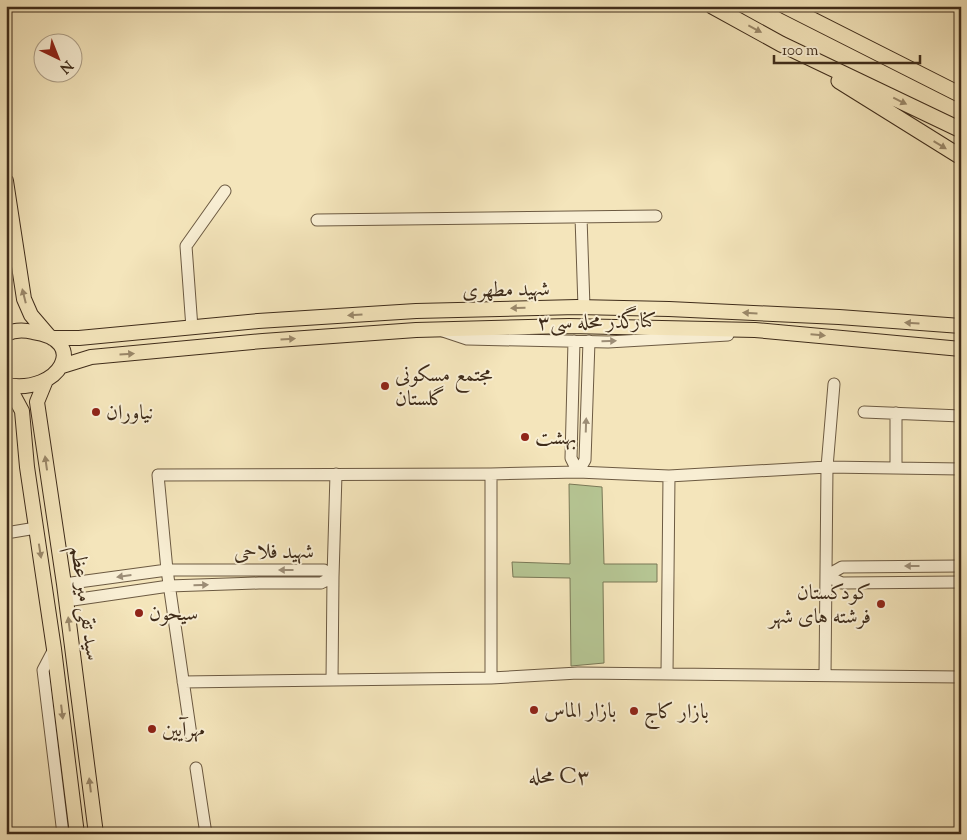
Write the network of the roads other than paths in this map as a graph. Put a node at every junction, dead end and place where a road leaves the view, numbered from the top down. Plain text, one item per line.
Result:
1 (712, 6) edge
2 (785, 6) edge
3 (781, 44) junction
4 (961, 95) edge
5 (961, 130) edge
6 (961, 157) edge
7 (6, 181) edge
8 (225, 191) dead end
9 (656, 216) dead end
10 (581, 217) junction
11 (317, 220) dead end
12 (584, 307) junction
13 (961, 326) edge
14 (192, 328) junction
15 (439, 330) junction
16 (755, 330) junction
17 (6, 334) edge
18 (107, 336) junction
19 (51, 337) junction
20 (574, 341) junction
21 (589, 342) junction
22 (961, 349) edge
23 (106, 356) junction
24 (574, 361) junction
25 (588, 364) junction
26 (62, 366) junction
27 (46, 380) junction
28 (834, 384) dead end
29 (7, 385) edge
30 (864, 412) dead end
31 (896, 413) junction
32 (961, 416) edge
33 (827, 467) junction
34 (896, 468) junction
35 (961, 469) edge
36 (578, 472) junction
37 (336, 474) junction
38 (491, 474) junction
39 (669, 476) junction
40 (36, 528) junction
41 (6, 533) edge
42 (961, 566) edge
43 (167, 570) junction
44 (333, 576) junction
45 (826, 576) junction
46 (86, 581) junction
47 (961, 582) edge
48 (64, 584) junction
49 (169, 586) junction
50 (89, 597) junction
51 (66, 601) junction
52 (54, 649) junction
53 (667, 674) junction
54 (825, 675) junction
55 (961, 677) edge
56 (491, 678) junction
57 (332, 680) junction
58 (183, 682) junction
59 (191, 735) dead end
60 (196, 768) dead end
61 (63, 834) edge
62 (77, 834) edge
63 (96, 834) edge
64 (206, 834) edge

1 -> 3 highway
2 - 4 highway
3 -> 5 highway
3 -> 6 highway
19 -> 7 main road
8 - 14 street
9 - 10 street
10 - 11 street
10 - 12 street
13 -> 12 main road, شهید مطهری
12 -> 14 main road, شهید مطهری
14 - 18 main road, شهید مطهری
15 - 16 main road, شهید مطهری
15 - 20 street, کنارگذر محله سی۳
23 -> 15 main road, شهید مطهری
21 -> 16 street, کنارگذر محله سی۳
16 -> 22 main road, شهید مطهری
17 - 19 main road, شهید مطهری
18 - 19 main road, شهید مطهری
18 - 23 main road
19 - 26 main road
20 - 21 street, کنارگذر محله سی۳
20 - 24 street
21 - 25 street
23 - 26 main road, شهید مطهری
24 - 25 street
24 - 36 street
36 -> 25 street
26 - 27 main road
27 - 29 main road
48 -> 27 main road, سید تقی میر عظم
28 - 33 street
29 - 40 main road, سید تقی میر عظم
30 - 31 street
31 - 32 street
31 - 34 street
33 - 34 street
33 - 39 street
33 - 45 street
34 - 35 street
36 - 38 street
36 - 39 street
37 - 38 street
37 - 43 street
37 - 44 street
38 - 56 street
39 - 53 street
40 - 41 street
40 -> 52 main road, سید تقی میر عظم
42 -> 45 street
44 -> 43 street, شهید فلاحی
43 -> 46 street, شهید فلاحی
43 - 49 street
49 -> 44 street, شهید فلاحی
44 - 57 street
45 - 47 street
45 - 54 street
46 - 48 street, شهید فلاحی
46 - 50 street
48 - 51 main road, سید تقی میر عظم
49 - 50 street, شهید فلاحی
49 - 58 street
50 - 51 street, شهید فلاحی
63 -> 51 main road, سید تقی میر عظم
52 - 61 street
52 -> 62 main road, سید تقی میر عظم
53 - 54 street
53 - 56 street
54 - 55 street
56 - 57 street
57 - 58 street
58 - 59 street
60 - 64 street

